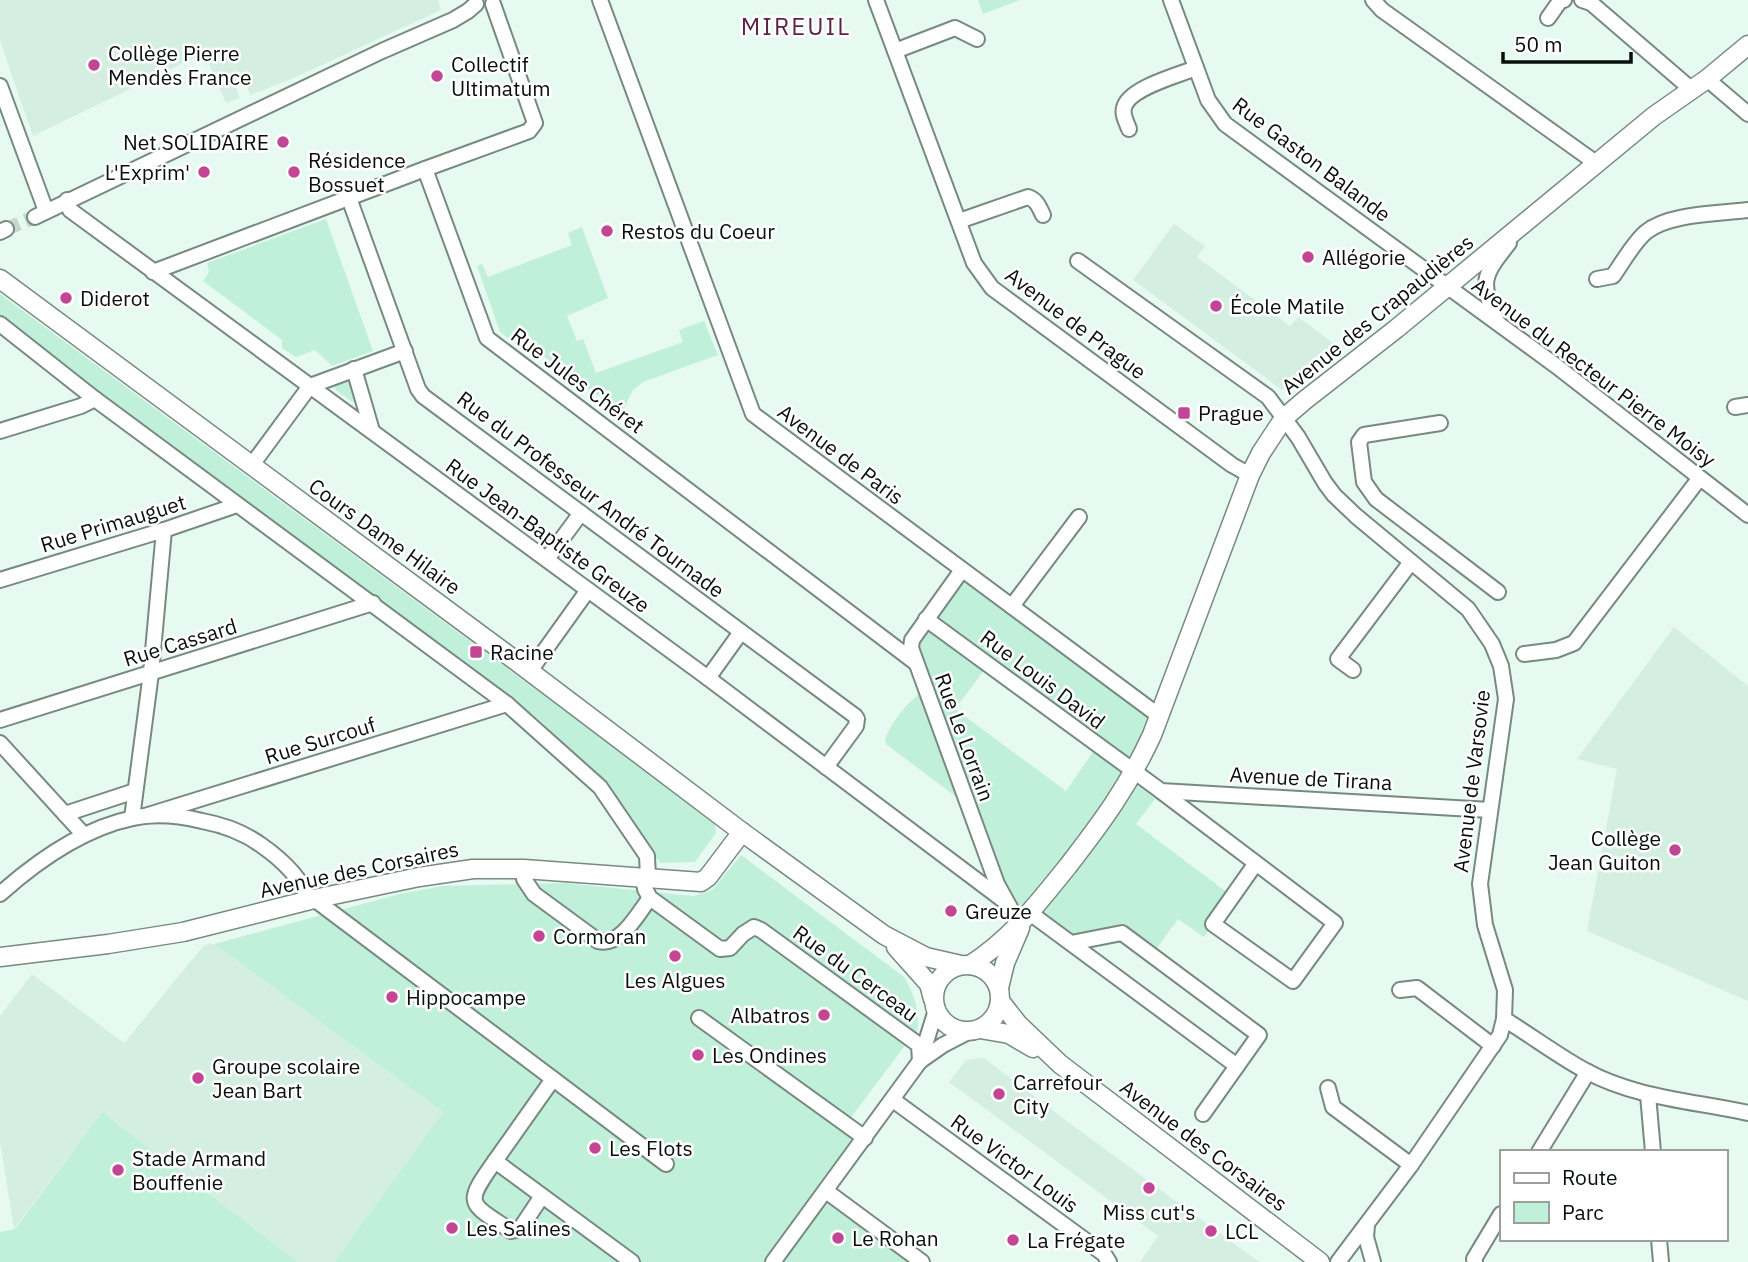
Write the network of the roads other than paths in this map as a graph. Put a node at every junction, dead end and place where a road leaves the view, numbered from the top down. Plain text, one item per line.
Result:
1 (600, 0) edge
2 (876, 0) edge
3 (1171, 0) edge
4 (1373, 0) edge
5 (1564, 0) edge
6 (1582, 0) edge
7 (473, 2) edge
8 (499, 2) edge
9 (1548, 18) dead end
10 (976, 39) dead end
11 (1748, 45) edge
12 (895, 51) junction
13 (1196, 68) junction
14 (1699, 84) junction
15 (0, 86) edge
16 (1748, 114) edge
17 (1129, 129) dead end
18 (1596, 163) junction
19 (425, 169) junction
20 (349, 198) junction
21 (67, 200) junction
22 (1748, 210) edge
23 (1043, 215) dead end
24 (959, 221) junction
25 (1525, 222) junction
26 (1078, 261) dead end
27 (153, 272) junction
28 (0, 279) edge
29 (1597, 279) dead end
30 (1448, 286) junction
31 (1497, 323) junction
32 (0, 324) edge
33 (405, 351) junction
34 (354, 369) junction
35 (310, 386) junction
36 (95, 399) junction
37 (1284, 418) junction
38 (1440, 423) dead end
39 (0, 431) edge
40 (372, 432) junction
41 (251, 466) junction
42 (1250, 475) junction
43 (1699, 479) junction
44 (1364, 482) junction
45 (237, 505) junction
46 (581, 513) junction
47 (1748, 515) edge
48 (1356, 516) junction
49 (1079, 517) dead end
50 (164, 530) junction
51 (547, 559) junction
52 (1411, 562) junction
53 (962, 570) junction
54 (0, 580) edge
55 (588, 590) junction
56 (1498, 592) dead end
57 (373, 603) junction
58 (1012, 606) junction
59 (926, 619) junction
60 (741, 632) junction
61 (1524, 654) dead end
62 (916, 663) junction
63 (1353, 670) dead end
64 (530, 671) junction
65 (151, 673) junction
66 (708, 678) junction
67 (507, 704) junction
68 (1158, 715) junction
69 (0, 720) edge
70 (0, 743) edge
71 (826, 767) junction
72 (1135, 773) junction
73 (135, 791) junction
74 (1161, 791) junction
75 (209, 796) junction
76 (1490, 810) junction
77 (65, 814) junction
78 (138, 817) junction
79 (213, 823) junction
80 (742, 832) junction
81 (84, 835) junction
82 (1256, 863) junction
83 (524, 869) junction
84 (646, 878) junction
85 (0, 894) edge
86 (650, 898) junction
87 (312, 900) junction
88 (1007, 903) junction
89 (1027, 917) junction
90 (884, 934) junction
91 (1071, 943) junction
92 (0, 957) edge
93 (965, 965) junction
94 (1400, 990) dead end
95 (999, 994) junction
96 (935, 1004) junction
97 (699, 1018) dead end
98 (1504, 1019) junction
99 (975, 1030) junction
100 (1493, 1046) junction
101 (920, 1061) junction
102 (1060, 1065) junction
103 (1237, 1066) junction
104 (1588, 1072) junction
105 (554, 1079) junction
106 (1328, 1088) dead end
107 (1648, 1095) junction
108 (893, 1100) junction
109 (1748, 1113) edge
110 (1203, 1114) dead end
111 (865, 1138) junction
112 (1540, 1150) edge
113 (1653, 1150) edge
114 (495, 1161) junction
115 (666, 1164) dead end
116 (1411, 1165) junction
117 (826, 1191) junction
118 (542, 1196) junction
119 (1500, 1216) edge
120 (1367, 1225) junction
121 (1659, 1241) edge
122 (632, 1262) edge
123 (773, 1262) edge
124 (922, 1262) edge
125 (1109, 1262) edge
126 (1320, 1262) edge
127 (1338, 1262) edge
128 (1373, 1262) edge
129 (1475, 1262) edge
130 (1661, 1262) edge

1 - 53 street, Avenue de Paris
2 - 12 street, Avenue de Prague
3 - 13 street, Rue Gaston Balande
4 - 18 street
5 - 9 street
6 - 14 street
7 - 8 street
7 - 21 street
8 - 19 street
10 - 12 street
11 - 14 street, Avenue des Crapaudières
12 - 24 street, Avenue de Prague
13 - 17 street
13 - 30 street, Rue Gaston Balande
14 - 16 street
14 - 18 street, Avenue des Crapaudières
15 - 21 street
18 - 25 street, Avenue des Crapaudières
19 - 20 street
19 - 62 street, Rue Jules Chéret
20 - 27 street
20 - 33 street, Rue du Professeur André Tournade
21 - 27 street, Rue Jean-Baptiste Greuze
22 - 29 street
23 - 24 street
24 - 42 street, Avenue de Prague
25 - 30 street, Avenue des Crapaudières
25 - 31 street
26 - 37 street, Avenue de Varsovie
27 - 35 street, Rue Jean-Baptiste Greuze
28 - 41 street, Cours Dame Hilaire
30 - 31 street, Avenue du Recteur Pierre Moisy
30 - 37 street, Avenue des Crapaudières
31 - 43 street, Avenue du Recteur Pierre Moisy
32 - 36 street
33 - 34 street
33 - 46 street, Rue du Professeur André Tournade
34 - 35 street
34 - 40 street
35 - 40 street, Rue Jean-Baptiste Greuze
35 - 41 street
36 - 39 street
36 - 45 street
37 - 42 street, Avenue des Crapaudières
37 - 48 street, Avenue de Varsovie
38 - 44 street
40 - 51 street, Rue Jean-Baptiste Greuze
41 - 64 street, Cours Dame Hilaire
42 - 68 street, Avenue des Crapaudières
43 - 47 street, Avenue du Recteur Pierre Moisy
43 - 61 street
44 - 48 street
44 - 56 street
45 - 50 street, Rue Primauguet
45 - 57 street
46 - 51 street
46 - 60 street, Rue du Professeur André Tournade
48 - 52 street, Avenue de Varsovie
49 - 58 street
50 - 54 street, Rue Primauguet
50 - 65 street
51 - 55 street, Rue Jean-Baptiste Greuze
52 - 63 street
52 - 76 street, Avenue de Varsovie
53 - 58 street, Avenue de Paris
53 - 59 street, Rue Le Lorrain
55 - 64 street
55 - 66 street, Rue Jean-Baptiste Greuze
57 - 65 street, Rue Cassard
57 - 67 street
58 - 68 street, Avenue de Paris
59 - 62 street, Rue Le Lorrain
59 - 72 street, Rue Louis David
60 - 66 street
60 - 71 street, Rue du Professeur André Tournade
62 - 88 street, Rue Le Lorrain
64 - 80 street, Cours Dame Hilaire
65 - 69 street, Rue Cassard
65 - 73 street
66 - 71 street, Rue Jean-Baptiste Greuze
67 - 75 street, Rue Surcouf
67 - 84 street
68 - 72 street, Avenue des Crapaudières
70 - 77 street
71 - 88 street, Rue Jean-Baptiste Greuze
72 - 74 street
72 - 89 street, Avenue des Crapaudières
73 - 77 street
73 - 78 street
74 - 76 street, Avenue de Tirana
74 - 82 street
75 - 78 street, Rue Surcouf
75 - 79 street
76 - 98 street, Avenue de Varsovie
77 - 81 street
78 - 79 street
78 - 81 street, Rue Surcouf
79 - 87 street
80 - 84 street, Avenue des Corsaires
80 - 90 street
81 - 85 street, Rue Surcouf
82 - 82 street
83 - 84 street, Avenue des Corsaires
83 - 86 street
83 - 87 street, Avenue des Corsaires
84 - 86 street
86 - 101 street, Rue du Cerceau
87 - 92 street, Avenue des Corsaires
87 - 105 street
88 - 89 street, Rue Le Lorrain
89 - 91 street, Rue Le Lorrain
89 - 93 street, Avenue des Crapaudières
89 - 95 street, Avenue des Crapaudières
90 - 93 street
90 - 96 street
91 - 103 street, Rue Le Lorrain
91 - 103 street
93 - 95 street
93 - 96 street
94 - 100 street
95 - 99 street
95 - 102 street, Avenue des Corsaires
96 - 99 street
96 - 101 street
97 - 111 street
98 - 100 street, Avenue de Varsovie
98 - 104 street
99 - 101 street
99 - 102 street, Avenue des Corsaires
100 - 116 street, Avenue de Varsovie
101 - 108 street
102 - 126 street, Avenue des Corsaires
103 - 110 street
104 - 107 street
104 - 112 street
105 - 114 street
105 - 115 street
106 - 116 street
107 - 109 street
107 - 113 street
108 - 111 street
108 - 125 street, Rue Victor Louis
111 - 117 street
114 - 118 street
114 - 118 street
116 - 120 street, Avenue de Varsovie
117 - 123 street
117 - 124 street
118 - 122 street
119 - 129 street
120 - 127 street, Avenue de Varsovie
120 - 128 street
121 - 130 street

